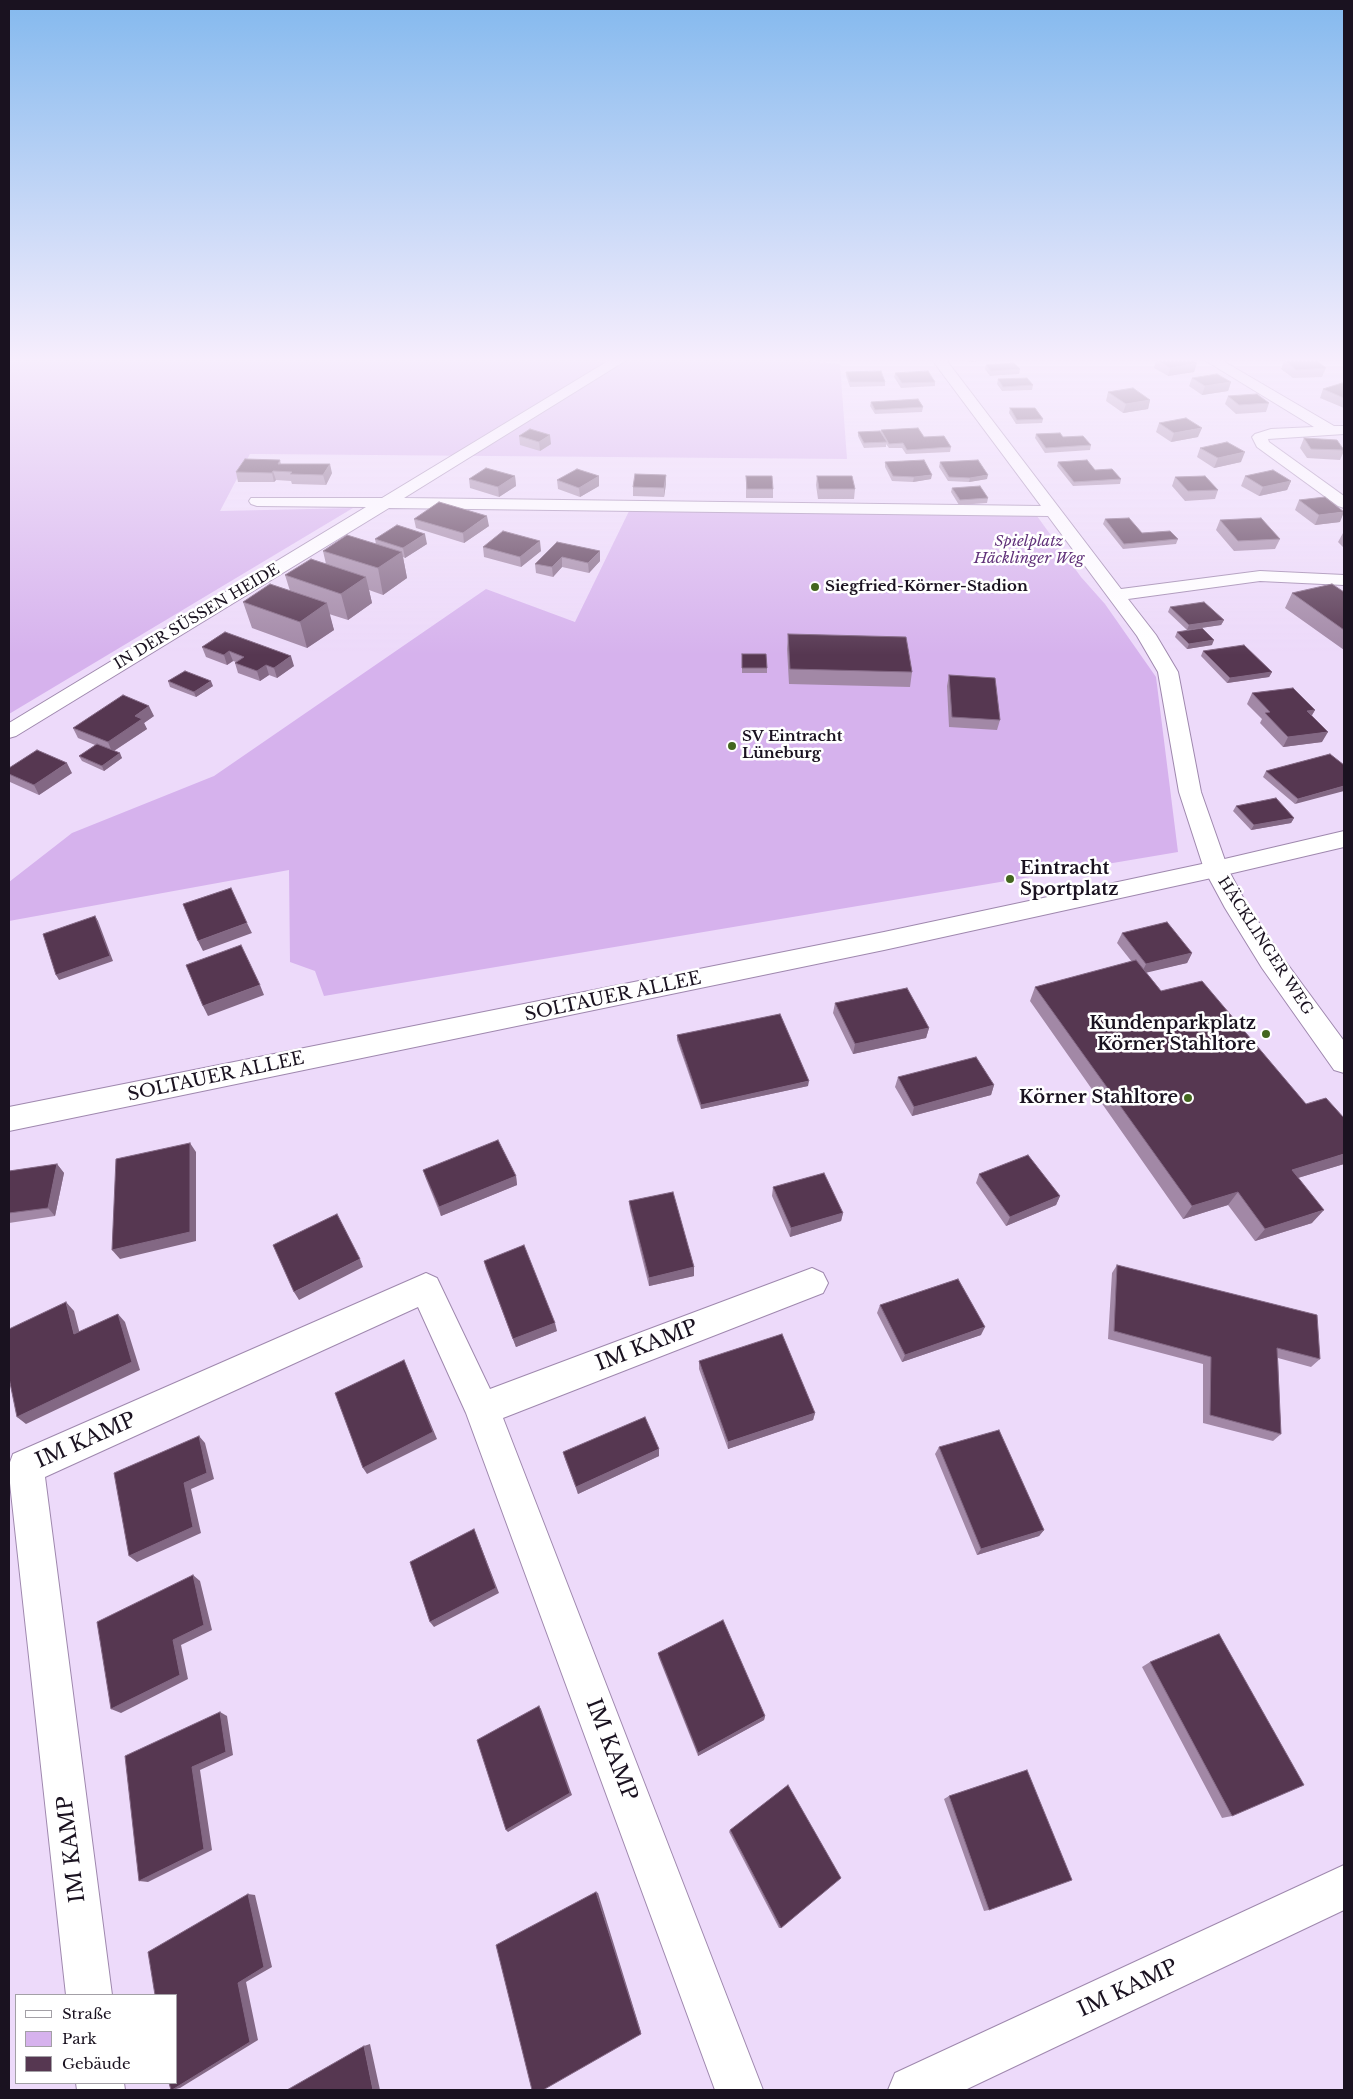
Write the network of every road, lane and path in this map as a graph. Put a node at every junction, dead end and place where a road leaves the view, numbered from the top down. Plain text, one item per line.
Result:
1 (457, 459) edge
2 (1012, 459) edge
3 (1283, 459) edge
4 (257, 501) dead end
5 (1344, 502) edge
6 (385, 503) junction
7 (1051, 511) junction
8 (1344, 580) edge
9 (1116, 595) junction
10 (9, 732) edge
11 (1344, 838) edge
12 (1216, 870) junction
13 (1344, 1062) edge
14 (9, 1119) edge
15 (812, 1283) dead end
16 (482, 1409) junction
17 (1344, 1887) edge
18 (90, 1994) edge
19 (739, 2090) edge
20 (912, 2090) edge

1 - 6 street, IN DER SÜSSEN HEIDE
2 - 7 street, HÄCKLINGER WEG
3 - 5 street
4 - 6 street
6 - 7 street
6 - 10 street, IN DER SÜSSEN HEIDE
7 - 9 street, HÄCKLINGER WEG
8 - 9 street
9 - 12 street, HÄCKLINGER WEG
11 - 12 street, SOLTAUER ALLEE
12 - 13 street, HÄCKLINGER WEG
12 - 14 street, SOLTAUER ALLEE
15 - 16 street, IM KAMP
16 - 18 street, IM KAMP
16 - 19 street, IM KAMP
17 - 20 street, IM KAMP

